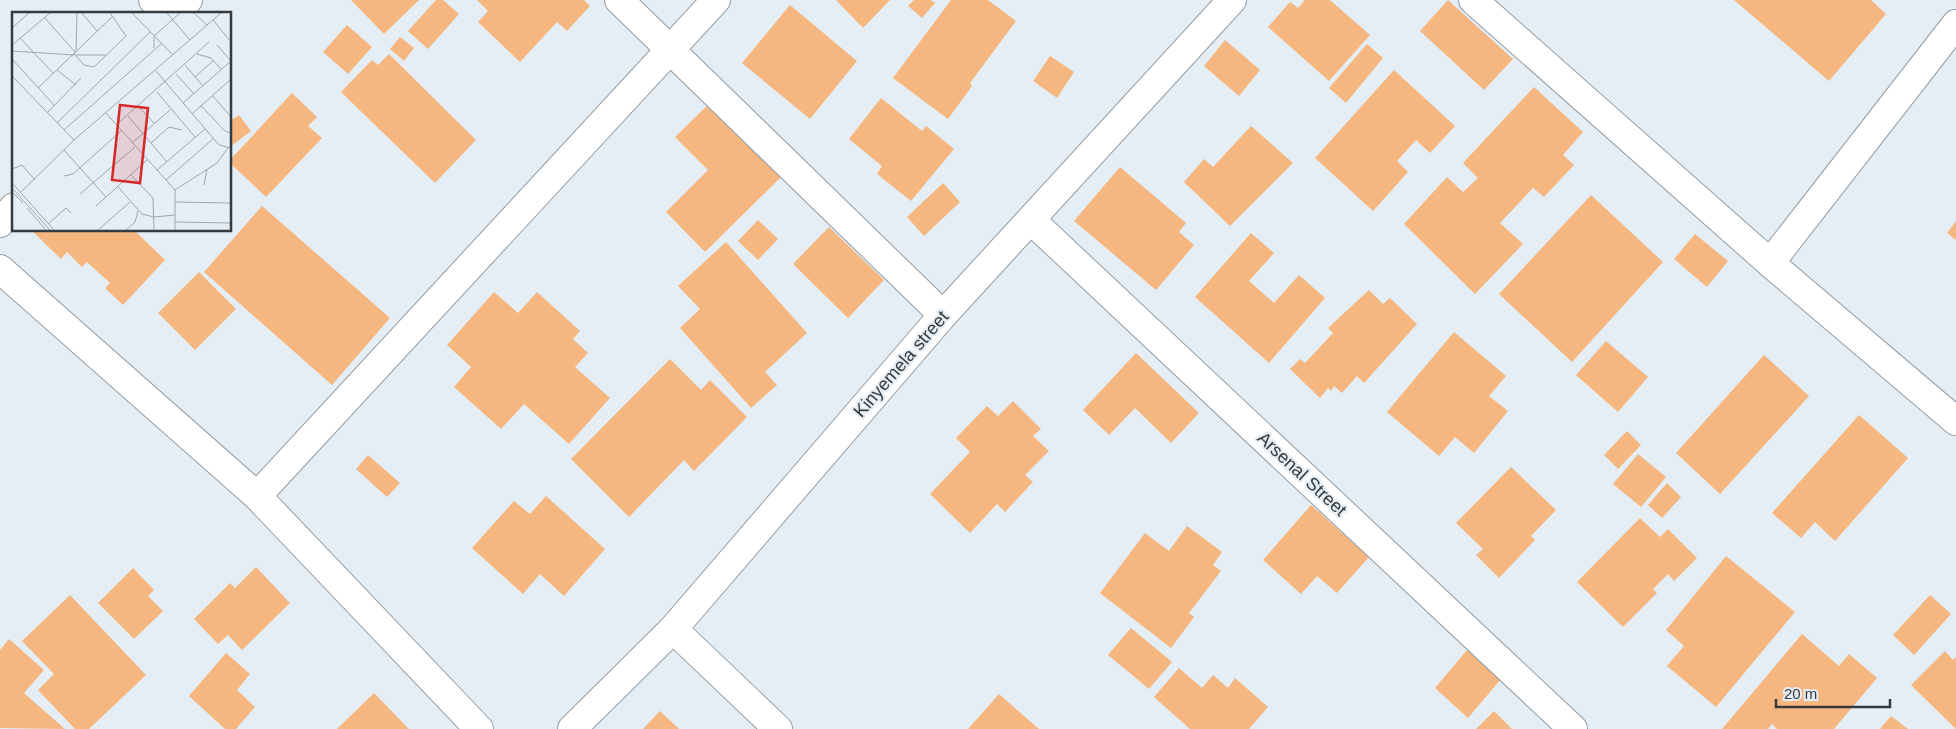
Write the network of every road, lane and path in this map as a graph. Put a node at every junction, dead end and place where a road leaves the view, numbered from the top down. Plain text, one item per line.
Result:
1 (154, 0) edge
2 (188, 0) edge
3 (619, 0) edge
4 (716, 0) edge
5 (1232, 0) edge
6 (1473, 0) edge
7 (166, 12) edge
8 (177, 12) edge
9 (1956, 24) edge
10 (671, 49) junction
11 (12, 209) edge
12 (1031, 220) junction
13 (0, 223) edge
14 (1770, 263) junction
15 (0, 269) edge
16 (943, 315) junction
17 (1956, 421) edge
18 (257, 496) junction
19 (673, 629) junction
20 (479, 729) edge
21 (572, 729) edge
22 (778, 729) edge
23 (1573, 729) edge

1 - 7 street
2 - 8 street
3 - 10 street
4 - 10 street
5 - 12 street, Kinyemela street
6 - 14 street
9 - 14 street
10 - 16 street
10 - 18 street
11 - 13 street
12 - 16 street, Kinyemela street
12 - 23 street, Arsenal Street
14 - 17 street
15 - 18 street
16 - 19 street, Kinyemela street
18 - 20 street
19 - 21 street, Kinyemela street
19 - 22 street

